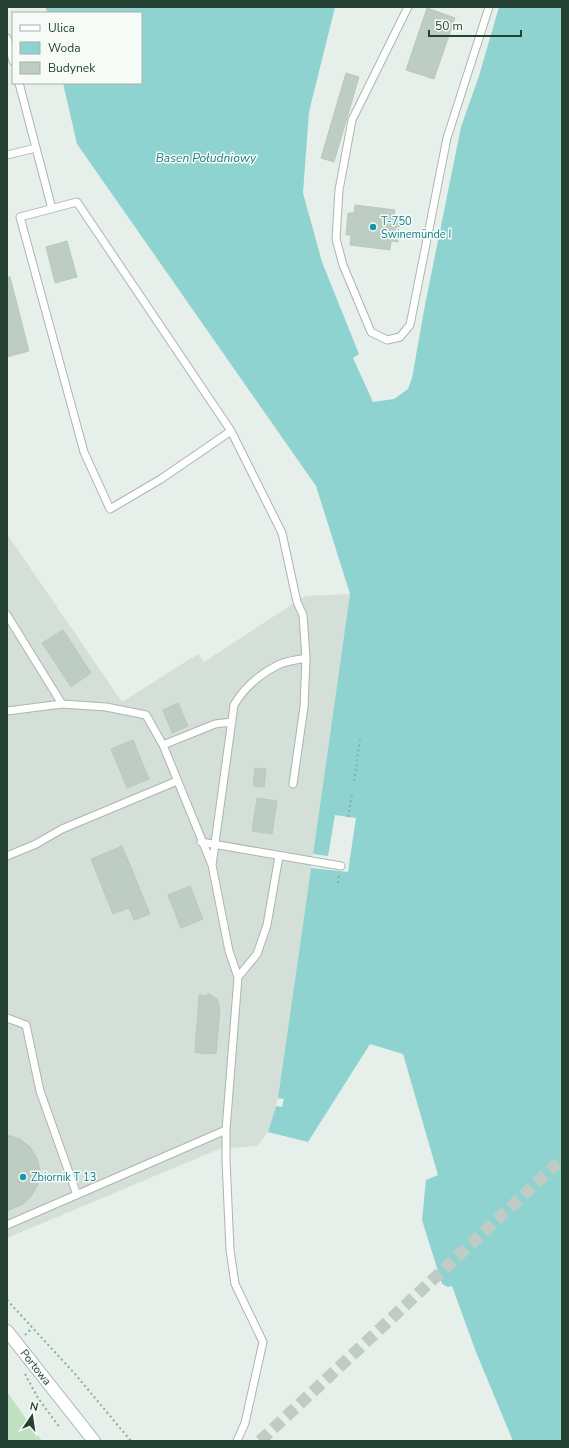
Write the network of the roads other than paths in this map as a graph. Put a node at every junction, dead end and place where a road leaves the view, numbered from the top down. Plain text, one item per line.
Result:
1 (408, 7) edge
2 (489, 7) edge
3 (7, 38) edge
4 (12, 57) edge
5 (19, 84) edge
6 (36, 148) junction
7 (7, 155) edge
8 (52, 209) junction
9 (231, 431) junction
10 (7, 615) edge
11 (306, 658) junction
12 (62, 704) junction
13 (7, 711) edge
14 (232, 722) junction
15 (163, 746) junction
16 (177, 781) junction
17 (293, 784) dead end
18 (201, 842) junction
19 (216, 845) junction
20 (7, 856) edge
21 (279, 856) junction
22 (212, 865) junction
23 (340, 868) road end
24 (238, 977) junction
25 (7, 1018) edge
26 (226, 1130) junction
27 (77, 1194) junction
28 (7, 1225) edge
29 (7, 1331) edge
30 (94, 1441) edge
31 (236, 1441) edge

1 - 2 lane
3 - 4 lane
5 - 6 lane
6 - 7 lane
6 - 8 lane
8 - 9 lane
8 - 9 lane
9 - 11 lane
10 - 12 lane
11 - 14 lane
11 - 17 lane
12 - 13 lane
12 - 15 lane
14 - 15 lane
14 - 19 lane
15 - 16 lane
16 - 18 lane
16 - 20 lane
18 - 19 lane
18 - 22 lane
19 - 21 lane
19 - 22 lane
21 - 23 lane
21 - 24 lane
22 - 24 lane
24 - 26 lane
25 - 27 lane
26 - 27 lane
26 - 31 lane
27 - 28 lane
29 - 30 street, Portowa

